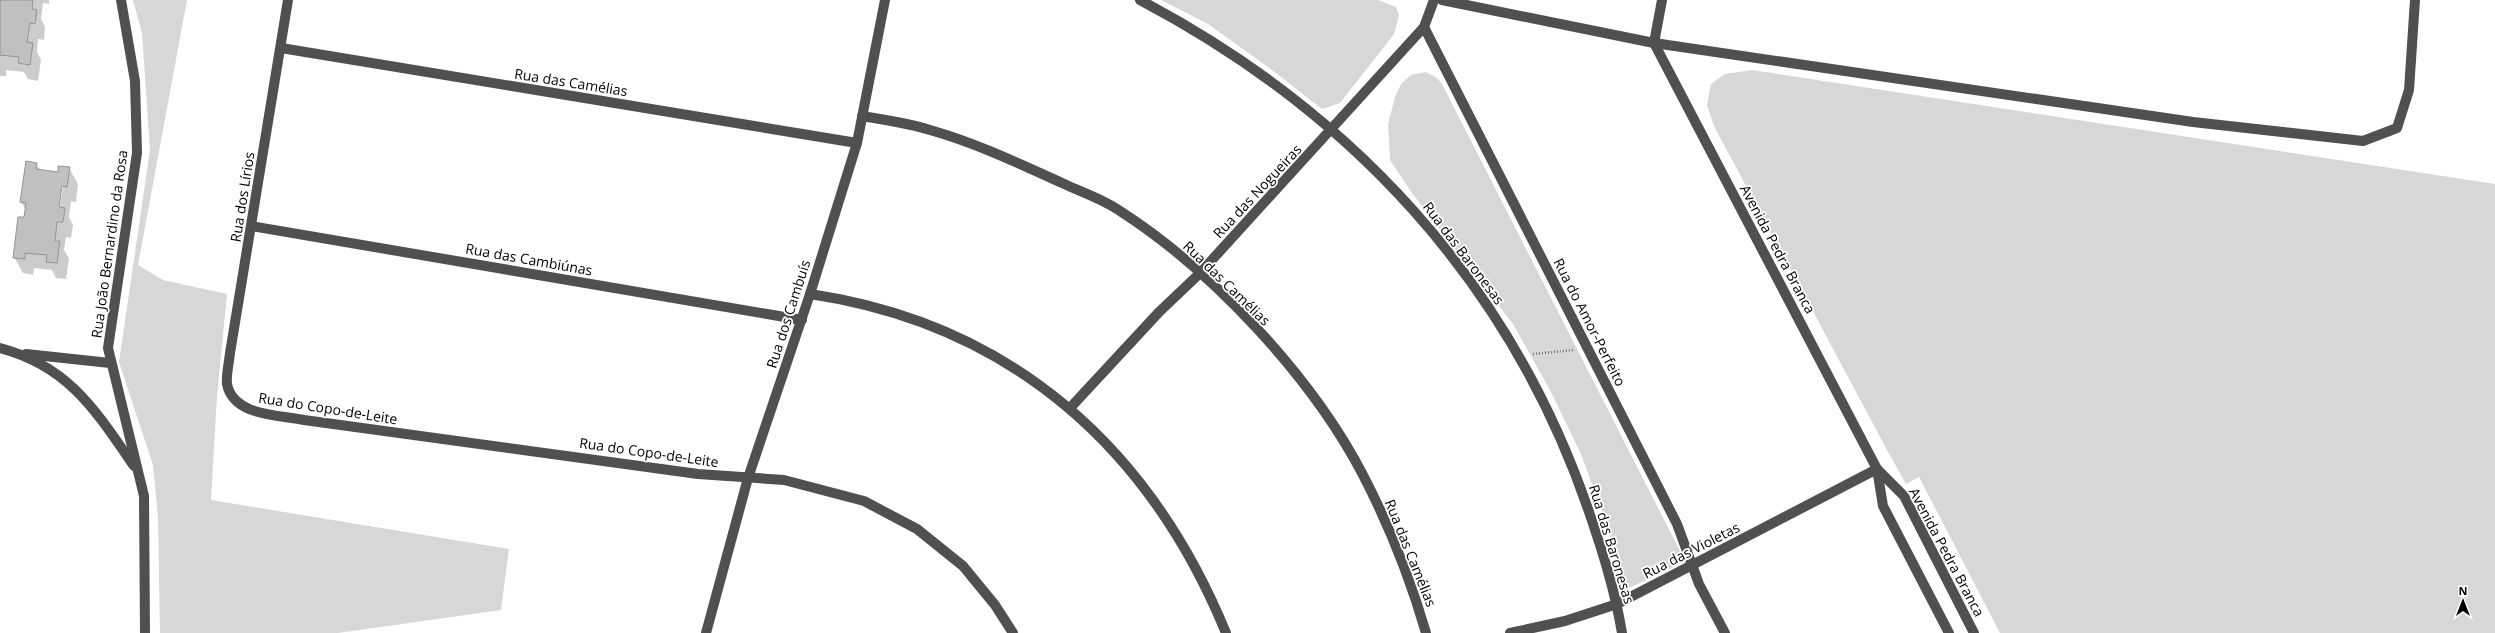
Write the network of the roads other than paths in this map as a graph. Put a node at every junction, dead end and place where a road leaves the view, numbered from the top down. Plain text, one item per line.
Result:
1 (121, 0) edge
2 (288, 0) edge
3 (885, 0) edge
4 (1140, 0) edge
5 (1434, 0) edge
6 (1442, 0) edge
7 (1662, 0) edge
8 (2415, 0) edge
9 (1424, 27) junction
10 (1654, 43) junction
11 (281, 48) junction
12 (862, 116) junction
13 (1333, 130) junction
14 (857, 143) junction
15 (251, 226) junction
16 (1200, 273) junction
17 (810, 294) junction
18 (802, 320) junction
19 (0, 348) edge
20 (20, 353) junction
21 (110, 363) junction
22 (231, 398) joint
23 (1070, 408) junction
24 (1877, 469) junction
25 (137, 471) junction
26 (748, 478) junction
27 (1692, 566) junction
28 (1617, 604) junction
29 (145, 633) edge
30 (706, 633) edge
31 (1013, 633) edge
32 (1226, 633) edge
33 (1426, 633) edge
34 (1510, 633) edge
35 (1622, 633) edge
36 (1725, 633) edge
37 (1949, 633) edge
38 (1974, 633) edge

1 - 21 street, Rua João Bernardino da Rosa
2 - 11 street, Rua dos Lírios
3 - 12 street, Rua dos Cambuís
4 - 13 street, Rua das Baronesas
5 - 9 street, Rua das Nogueiras
6 - 10 street
7 - 10 street
8 - 10 street
9 - 13 street, Rua das Nogueiras
9 - 27 street, Rua do Amor-Perfeito
10 - 24 street, Avenida Pedra Branca
11 - 14 street, Rua das Camélias
11 - 15 street, Rua dos Lírios
12 - 14 street, Rua dos Cambuís
12 - 16 street, Rua das Camélias
13 - 16 street, Rua das Nogueiras
13 - 28 street, Rua das Baronesas
14 - 17 street, Rua dos Cambuís
15 - 18 street, Rua das Cambiúnas
15 - 22 street, Rua dos Lírios
16 - 23 street, Rua das Nogueiras
16 - 33 street, Rua das Camélias
17 - 18 street, Rua dos Cambuís
17 - 23 street
18 - 26 street, Rua dos Cambuís
19 - 20 street
20 - 21 street
20 - 25 street
21 - 25 street, Rua João Bernardino da Rosa
22 - 26 street, Rua do Copo-de-Leite
23 - 32 street
24 - 27 street, Rua das Violetas
24 - 37 street, Avenida Pedra Branca
24 - 38 street, Avenida Pedra Branca
25 - 29 street, Rua João Bernardino da Rosa
26 - 30 street, Rua dos Cambuís
26 - 31 street, Rua do Copo-de-Leite
27 - 28 street, Rua das Violetas
27 - 36 street, Rua do Amor-Perfeito
28 - 34 street, Rua das Violetas
28 - 35 street, Rua das Baronesas

